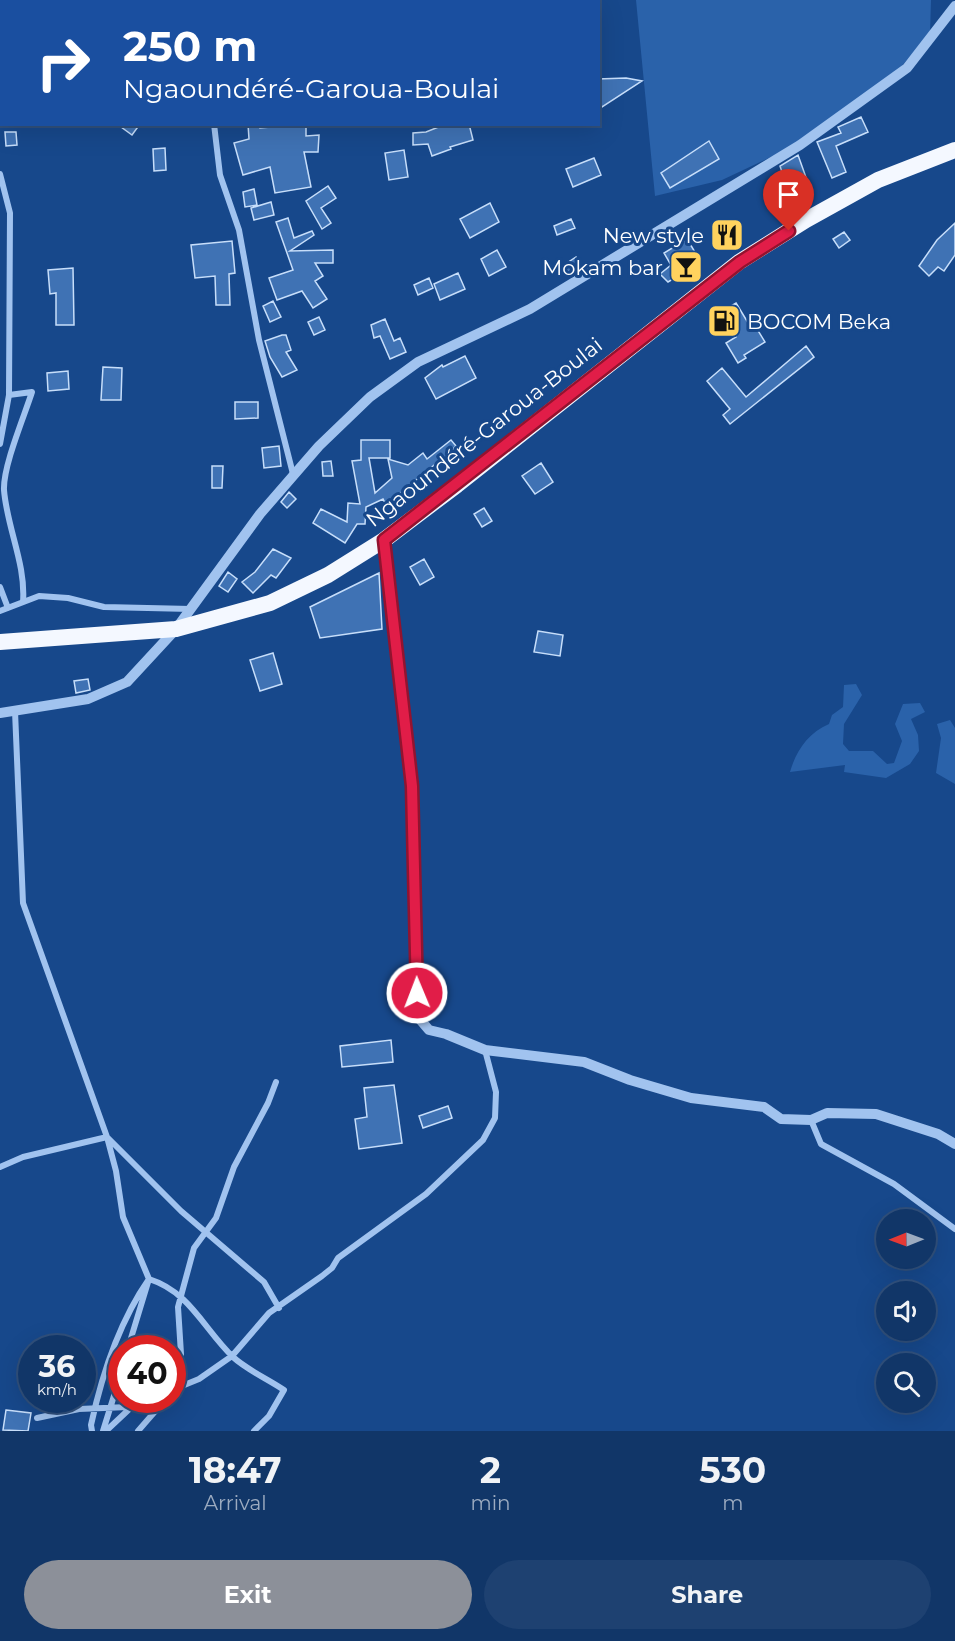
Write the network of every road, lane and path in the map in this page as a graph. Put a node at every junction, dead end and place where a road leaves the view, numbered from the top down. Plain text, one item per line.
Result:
1 (955, 6) edge
2 (214, 126) edge
3 (955, 150) edge
4 (0, 174) edge
5 (9, 395) junction
6 (0, 444) edge
7 (294, 475) junction
8 (384, 540) junction
9 (0, 587) edge
10 (24, 602) junction
11 (8, 608) junction
12 (192, 609) junction
13 (0, 611) edge
14 (176, 629) junction
15 (0, 642) edge
16 (15, 711) junction
17 (0, 713) edge
18 (485, 1050) junction
19 (276, 1082) dead end
20 (811, 1120) junction
21 (107, 1137) junction
22 (955, 1144) edge
23 (0, 1167) edge
24 (955, 1229) edge
25 (205, 1233) junction
26 (149, 1279) junction
27 (181, 1294) junction
28 (279, 1308) junction
29 (132, 1335) edge
30 (180, 1335) edge
31 (232, 1356) junction
32 (186, 1384) edge
33 (96, 1403) edge
34 (58, 1413) edge
35 (94, 1413) edge
36 (109, 1413) edge
37 (122, 1413) edge
38 (154, 1413) edge
39 (37, 1418) dead end
40 (92, 1431) edge
41 (105, 1431) edge
42 (138, 1431) edge
43 (254, 1431) edge

1 - 7 street
2 - 7 street
3 - 8 highway, Ngaoundéré-Garoua-Boulai
4 - 5 street
5 - 6 street
5 - 10 street
7 - 12 street
8 - 14 highway, Ngaoundéré-Garoua-Boulai
8 - 18 street
9 - 11 street
10 - 11 street
10 - 12 street
11 - 13 street
12 - 14 street
14 - 15 highway, Ngaoundéré-Garoua-Boulai
14 - 16 street
16 - 17 street
16 - 21 street
18 - 20 street
18 - 28 street
19 - 25 street
20 - 22 street
20 - 24 street
21 - 23 street
21 - 25 street
21 - 26 street
25 - 27 street
25 - 28 street
26 - 27 street
26 - 29 street
26 - 33 street
27 - 30 street
27 - 31 street
28 - 31 street
31 - 32 street
31 - 43 street
34 - 39 street
35 - 40 street
36 - 41 street
37 - 41 street
38 - 42 street

